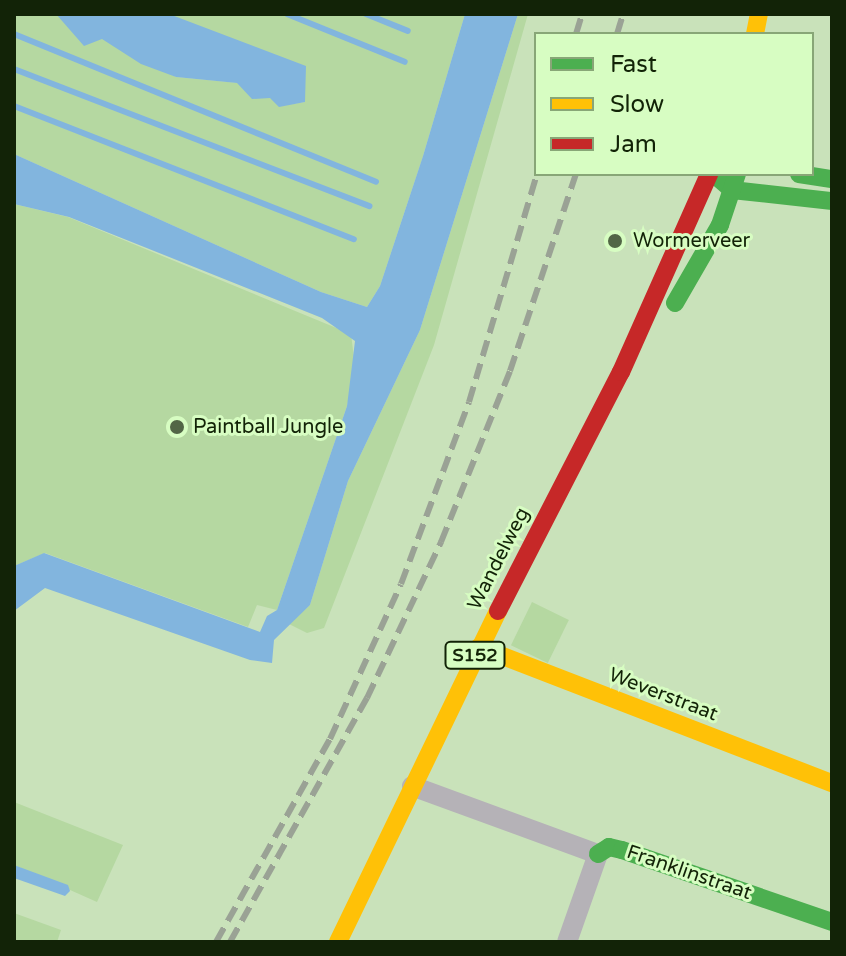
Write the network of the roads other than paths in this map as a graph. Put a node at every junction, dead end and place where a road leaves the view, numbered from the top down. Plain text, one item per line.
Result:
1 (711, 176) edge
2 (812, 176) edge
3 (832, 179) edge
4 (734, 182) edge
5 (832, 201) edge
6 (621, 372) junction
7 (479, 647) junction
8 (832, 783) edge
9 (412, 786) junction
10 (598, 854) junction
11 (832, 922) edge
12 (338, 942) edge
13 (567, 942) edge

1 - 6 main road, Wandelweg / S152
2 - 3 main road
4 - 5 main road
4 - 6 main road, Wandelweg / S152
6 - 7 main road, Wandelweg / S152
7 - 8 main road, Weverstraat
7 - 9 main road, Wandelweg / S152
9 - 10 street, Franklinstraat
9 - 12 main road, Wandelweg / S152
10 - 11 main road, Franklinstraat
10 - 13 street

